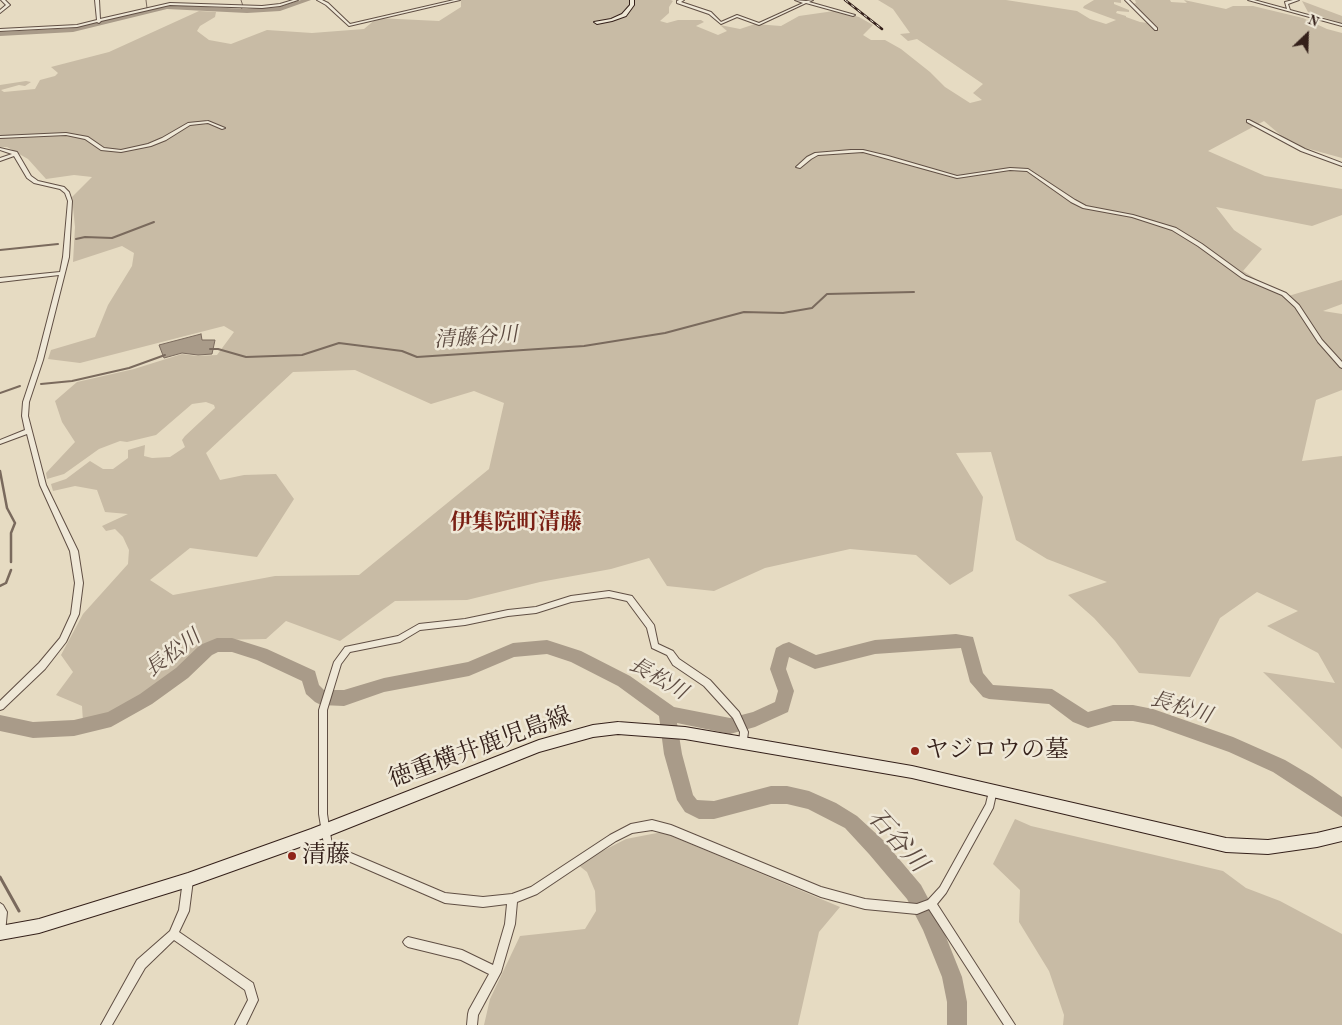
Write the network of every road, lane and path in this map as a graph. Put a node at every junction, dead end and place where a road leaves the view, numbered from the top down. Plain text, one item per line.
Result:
1 (3, 0) edge
2 (97, 0) edge
3 (296, 0) edge
4 (319, 0) edge
5 (458, 0) edge
6 (632, 0) edge
7 (682, 0) edge
8 (797, 0) edge
9 (811, 0) edge
10 (1127, 0) edge
11 (1250, 0) edge
12 (1297, 0) edge
13 (289, 1) edge
14 (805, 2) junction
15 (1290, 11) junction
16 (0, 12) edge
17 (853, 15) dead end
18 (99, 22) junction
19 (597, 22) dead end
20 (1342, 25) edge
21 (1156, 29) dead end
22 (0, 30) edge
23 (1248, 121) dead end
24 (223, 128) dead end
25 (0, 137) edge
26 (0, 149) edge
27 (16, 154) junction
28 (0, 160) edge
29 (1342, 165) edge
30 (798, 167) dead end
31 (62, 273) junction
32 (0, 280) edge
33 (1342, 366) edge
34 (29, 431) junction
35 (0, 442) edge
36 (0, 706) edge
37 (743, 744) junction
38 (993, 790) junction
39 (325, 831) junction
40 (1342, 834) edge
41 (188, 880) junction
42 (512, 900) junction
43 (931, 903) junction
44 (0, 908) edge
45 (0, 933) edge
46 (173, 934) junction
47 (408, 942) dead end
48 (496, 972) junction
49 (106, 1025) edge
50 (240, 1025) edge
51 (472, 1025) edge
52 (1010, 1025) edge

1 - 16 street
2 - 18 street
3 - 13 street
4 - 5 street
6 - 19 main road
7 - 14 street
8 - 14 street
9 - 14 street
10 - 21 street
11 - 15 street
12 - 15 street
13 - 18 street
14 - 17 street
15 - 20 street
18 - 22 street
23 - 29 street
24 - 25 street
26 - 27 street
27 - 28 street
27 - 31 street
30 - 33 street
31 - 32 street
31 - 34 street
34 - 35 street
34 - 36 street
37 - 38 main road, 徳重横井鹿児島線
37 - 39 main road, 徳重横井鹿児島線
37 - 39 street
38 - 40 main road, 徳重横井鹿児島線
38 - 43 street
39 - 41 main road, 徳重横井鹿児島線
39 - 42 street
41 - 45 main road, 徳重横井鹿児島線
41 - 46 street
42 - 43 street
42 - 48 street
43 - 52 street
44 - 45 street
46 - 49 street
46 - 50 street
47 - 48 street
48 - 51 street

